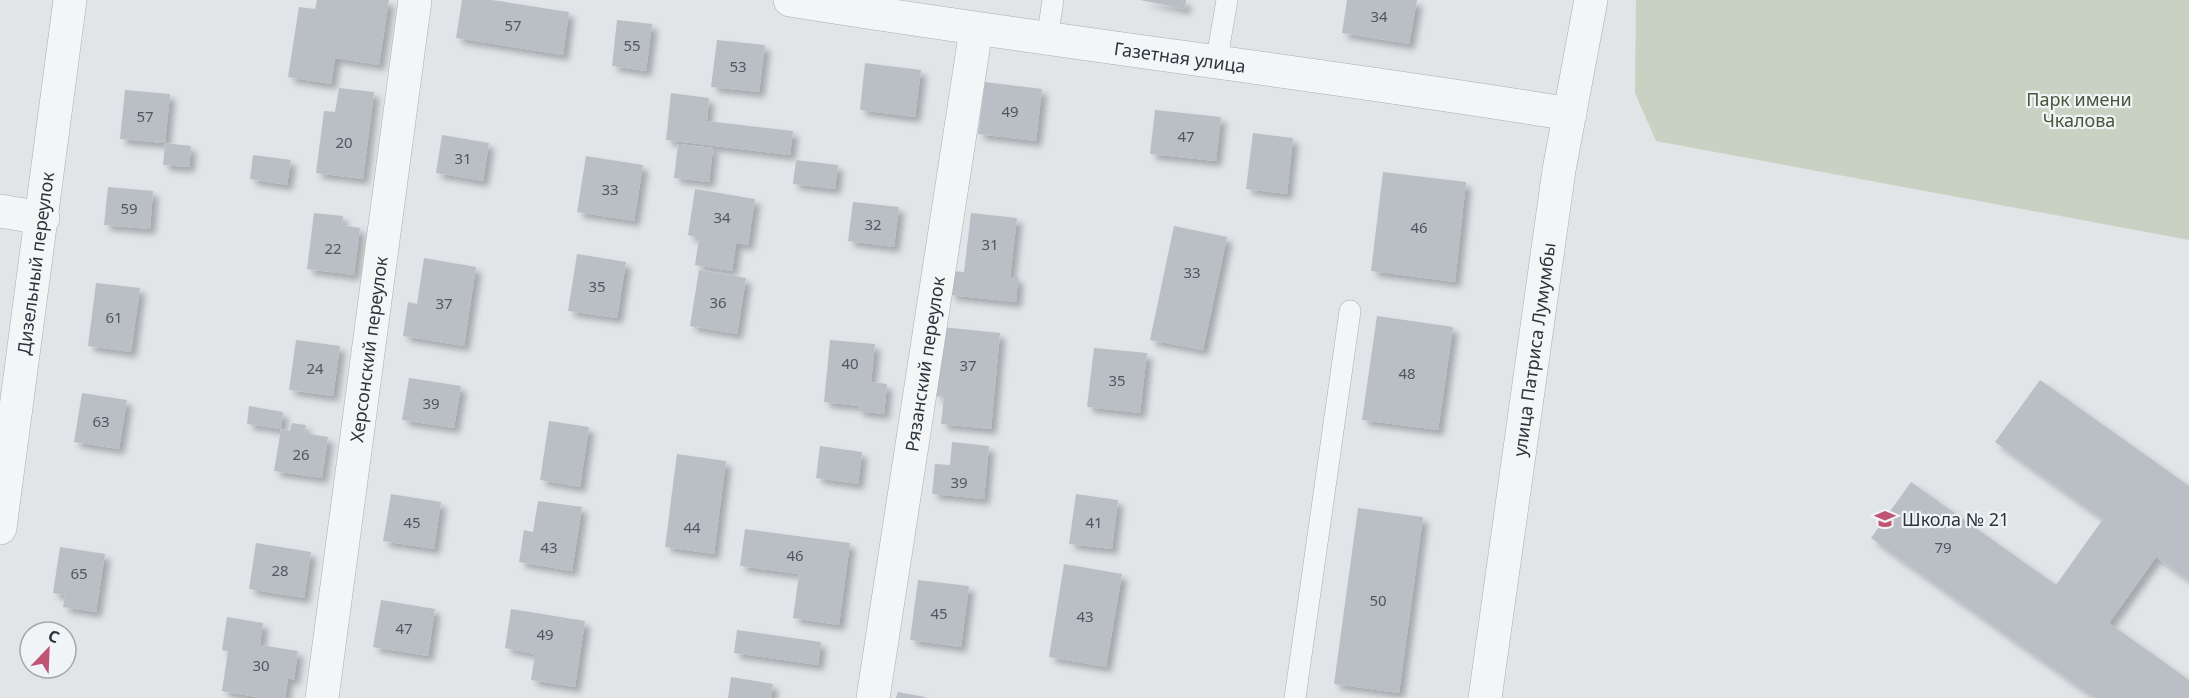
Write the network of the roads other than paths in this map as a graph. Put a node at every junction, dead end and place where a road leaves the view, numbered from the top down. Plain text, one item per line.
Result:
1 (70, 0) edge
2 (415, 0) edge
3 (790, 0) edge
4 (1053, 0) edge
5 (1592, 0) edge
6 (1230, 1) edge
7 (976, 30) junction
8 (1047, 40) junction
9 (1216, 64) junction
10 (1570, 114) junction
11 (0, 211) edge
12 (43, 218) junction
13 (1350, 311) dead end
14 (0, 528) edge
15 (322, 698) edge
16 (873, 698) edge
17 (1295, 698) edge
18 (1485, 698) edge

1 - 12 street, Дизельный переулок
2 - 15 street, Херсонский переулок
3 - 7 street, Газетная улица
4 - 8 lane
5 - 10 street, улица Патриса Лумумбы
6 - 9 lane
7 - 8 street, Газетная улица
7 - 16 street, Рязанский переулок
8 - 9 street, Газетная улица
9 - 10 street, Газетная улица
10 - 18 street, улица Патриса Лумумбы
11 - 12 street
12 - 14 street, Дизельный переулок
13 - 17 lane

